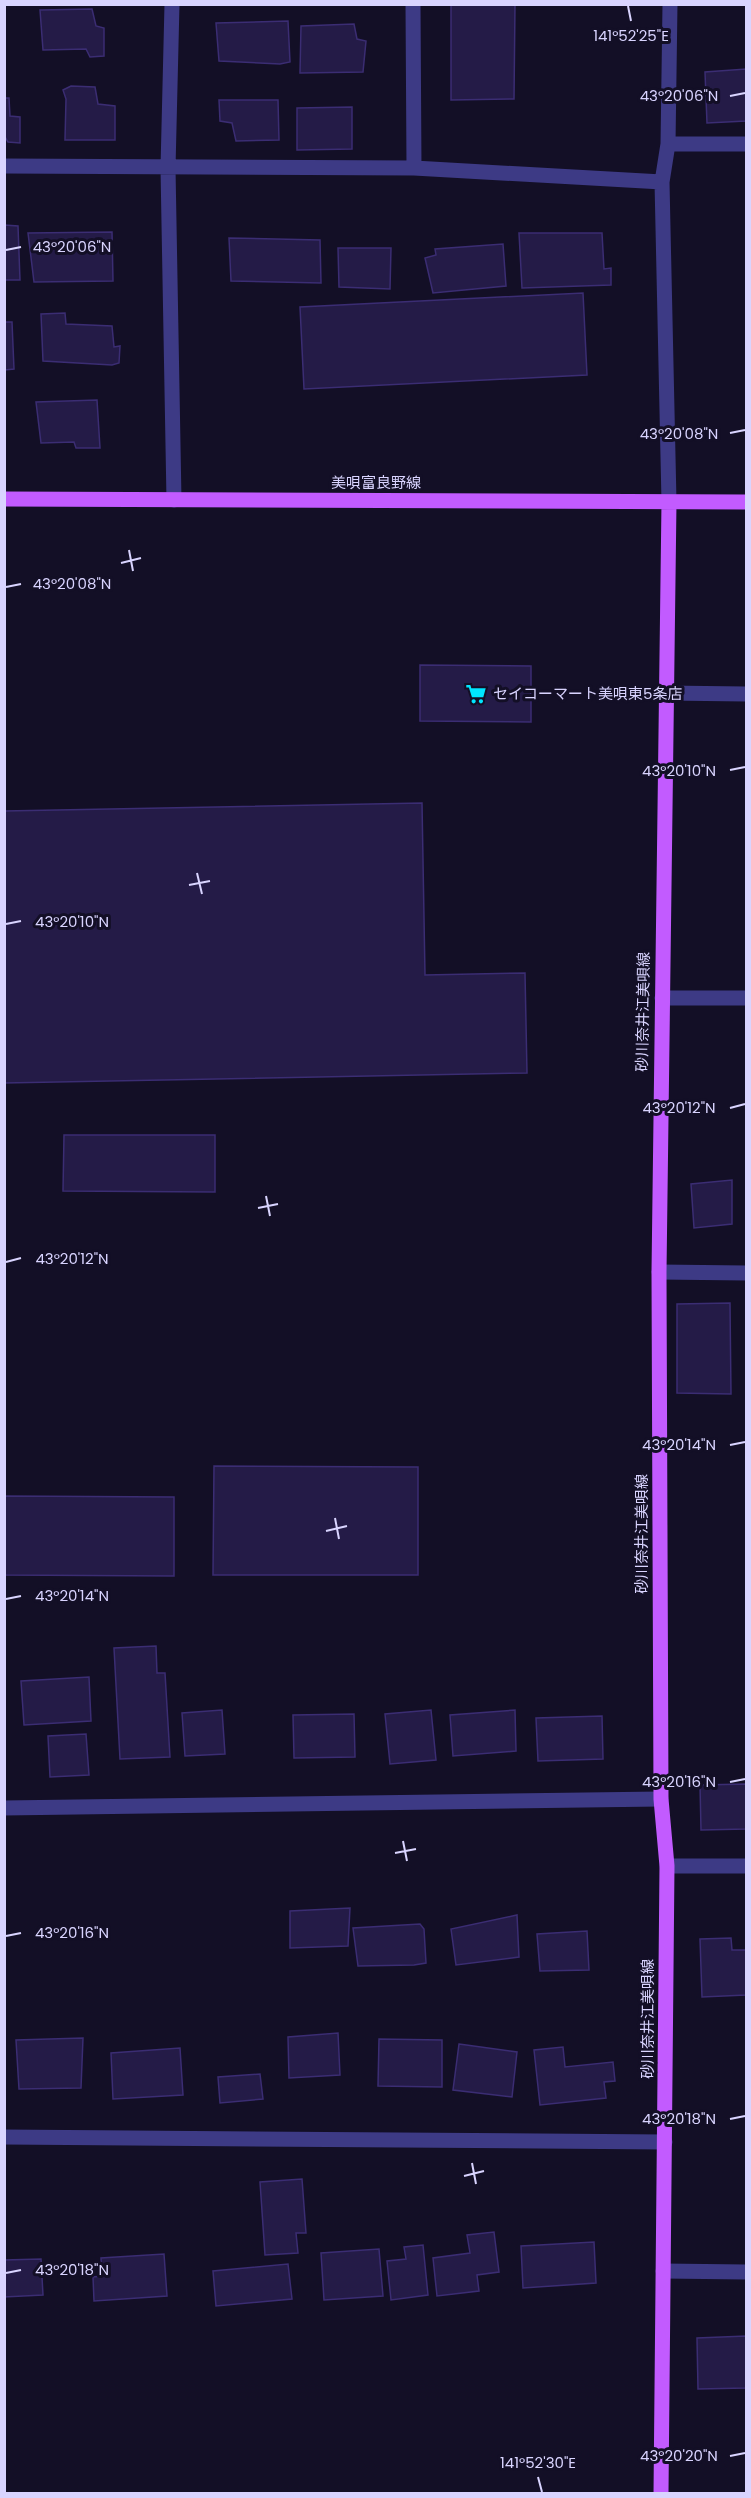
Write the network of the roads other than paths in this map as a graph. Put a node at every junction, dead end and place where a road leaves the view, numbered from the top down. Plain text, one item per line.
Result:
1 (172, 4) edge
2 (413, 4) edge
3 (670, 4) edge
4 (668, 144) junction
5 (747, 144) edge
6 (4, 166) edge
7 (168, 168) junction
8 (414, 168) junction
9 (662, 182) junction
10 (4, 499) edge
11 (174, 500) junction
12 (669, 502) junction
13 (747, 502) edge
14 (665, 693) junction
15 (747, 693) edge
16 (662, 998) junction
17 (747, 998) edge
18 (659, 1272) junction
19 (747, 1273) edge
20 (661, 1799) junction
21 (4, 1808) edge
22 (667, 1866) junction
23 (747, 1866) edge
24 (4, 2137) edge
25 (666, 2142) junction
26 (663, 2271) junction
27 (747, 2272) edge
28 (662, 2493) edge

1 - 7 street
2 - 8 street
3 - 4 street
4 - 5 street
4 - 9 street
6 - 7 street
7 - 8 street
7 - 11 street
8 - 9 street
9 - 12 street
10 - 11 main road, 美唄富良野線
11 - 12 main road, 美唄富良野線
12 - 13 main road, 美唄富良野線
12 - 14 main road, 砂川奈井江美唄線
14 - 15 street
14 - 16 main road, 砂川奈井江美唄線
16 - 17 street
16 - 18 main road, 砂川奈井江美唄線
18 - 19 street
18 - 20 main road, 砂川奈井江美唄線
20 - 21 street
20 - 22 main road, 砂川奈井江美唄線
22 - 23 street
22 - 25 main road, 砂川奈井江美唄線
24 - 25 street
25 - 26 main road, 砂川奈井江美唄線
26 - 27 street
26 - 28 main road, 砂川奈井江美唄線

